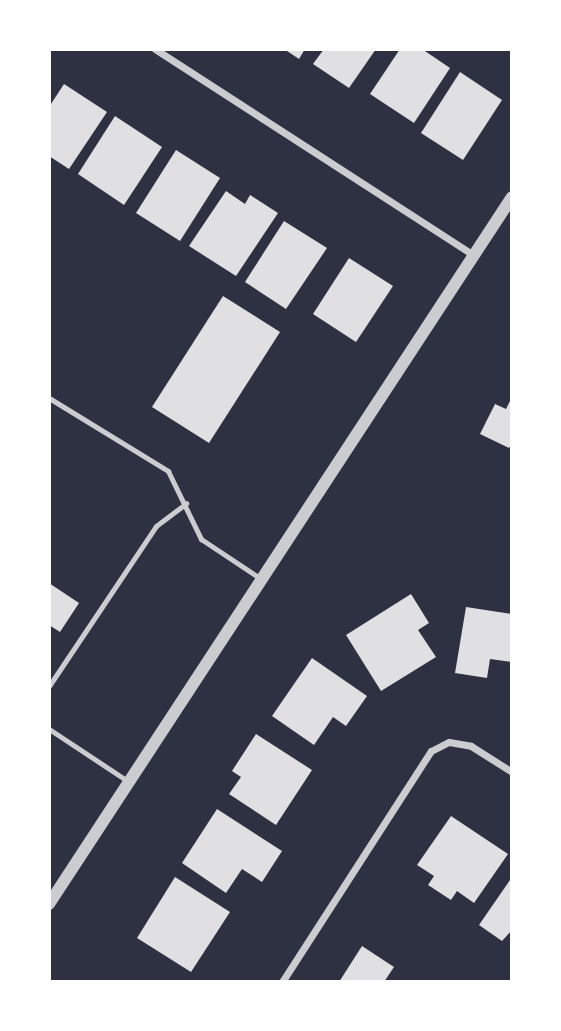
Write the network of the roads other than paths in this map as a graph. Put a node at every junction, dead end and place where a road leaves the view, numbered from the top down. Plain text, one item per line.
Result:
1 (155, 49) edge
2 (512, 197) edge
3 (474, 255) junction
4 (49, 398) edge
5 (186, 503) junction
6 (262, 579) junction
7 (49, 686) edge
8 (49, 729) edge
9 (512, 772) edge
10 (129, 782) junction
11 (49, 904) edge
12 (282, 982) edge

1 - 3 street
2 - 3 street
3 - 6 street
4 - 5 lane
5 - 6 lane
5 - 7 lane
6 - 10 street
8 - 10 lane
9 - 12 street
10 - 11 street

